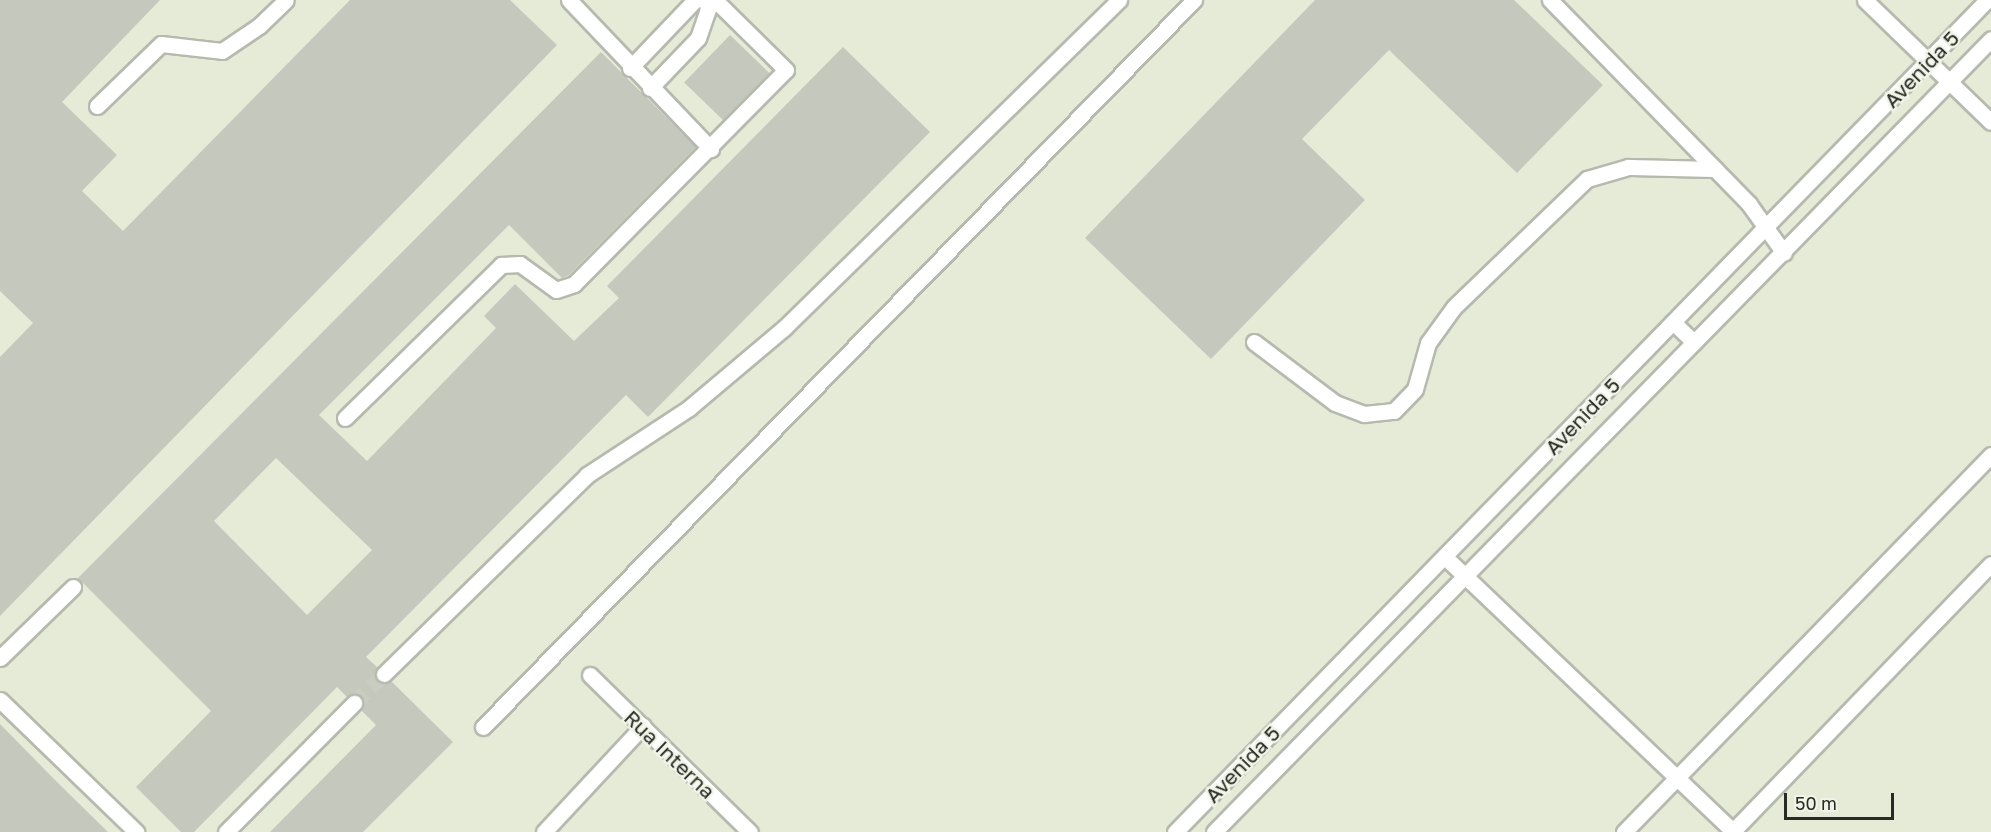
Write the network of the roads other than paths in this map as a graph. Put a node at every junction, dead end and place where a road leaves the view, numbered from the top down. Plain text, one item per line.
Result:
1 (286, 0) edge
2 (569, 0) edge
3 (695, 0) edge
4 (706, 0) edge
5 (715, 0) edge
6 (1119, 0) edge
7 (1194, 0) edge
8 (1550, 0) edge
9 (1865, 0) edge
10 (1987, 0) edge
11 (1991, 39) edge
12 (1929, 62) junction
13 (630, 68) junction
14 (1949, 82) junction
15 (650, 88) junction
16 (97, 106) dead end
17 (1991, 122) edge
18 (711, 149) junction
19 (1715, 169) junction
20 (1766, 228) junction
21 (1784, 253) junction
22 (1673, 322) junction
23 (1254, 342) dead end
24 (1694, 342) junction
25 (1611, 386) junction
26 (1632, 404) junction
27 (345, 418) dead end
28 (1991, 455) edge
29 (1445, 557) junction
30 (1991, 564) edge
31 (1465, 576) junction
32 (74, 587) dead end
33 (0, 658) edge
34 (384, 674) tunnel mouth
35 (590, 675) dead end
36 (0, 700) edge
37 (354, 703) tunnel mouth
38 (643, 726) junction
39 (483, 727) dead end
40 (1678, 777) junction
41 (1205, 802) junction
42 (1219, 827) edge
43 (136, 832) edge
44 (226, 832) edge
45 (544, 832) edge
46 (750, 832) edge
47 (1176, 832) edge
48 (1624, 832) edge
49 (1734, 832) edge

1 - 16 lane
2 - 13 lane
3 - 13 lane
4 - 15 lane
5 - 18 lane
6 - 34 lane
7 - 39 lane
8 - 19 lane
9 - 12 lane
10 - 12 lane, Avenida 5
11 - 14 lane, Avenida 5
12 - 14 lane
12 - 20 lane, Avenida 5
13 - 15 lane
14 - 17 lane
14 - 21 lane, Avenida 5
15 - 18 lane
18 - 27 lane
19 - 20 lane
19 - 23 lane
20 - 21 lane
20 - 22 lane, Avenida 5
21 - 24 lane, Avenida 5
22 - 24 lane
22 - 25 lane, Avenida 5
24 - 26 lane, Avenida 5
25 - 26 lane
25 - 29 lane, Avenida 5
26 - 31 lane, Avenida 5
28 - 40 lane
29 - 31 lane
29 - 41 lane, Avenida 5
30 - 49 lane
31 - 40 lane
31 - 42 lane, Avenida 5
32 - 33 lane
35 - 38 lane, Rua Interna
36 - 43 lane
37 - 44 lane
38 - 45 lane
38 - 46 lane, Rua Interna
40 - 48 lane
40 - 49 lane
41 - 42 lane
41 - 47 lane, Avenida 5

